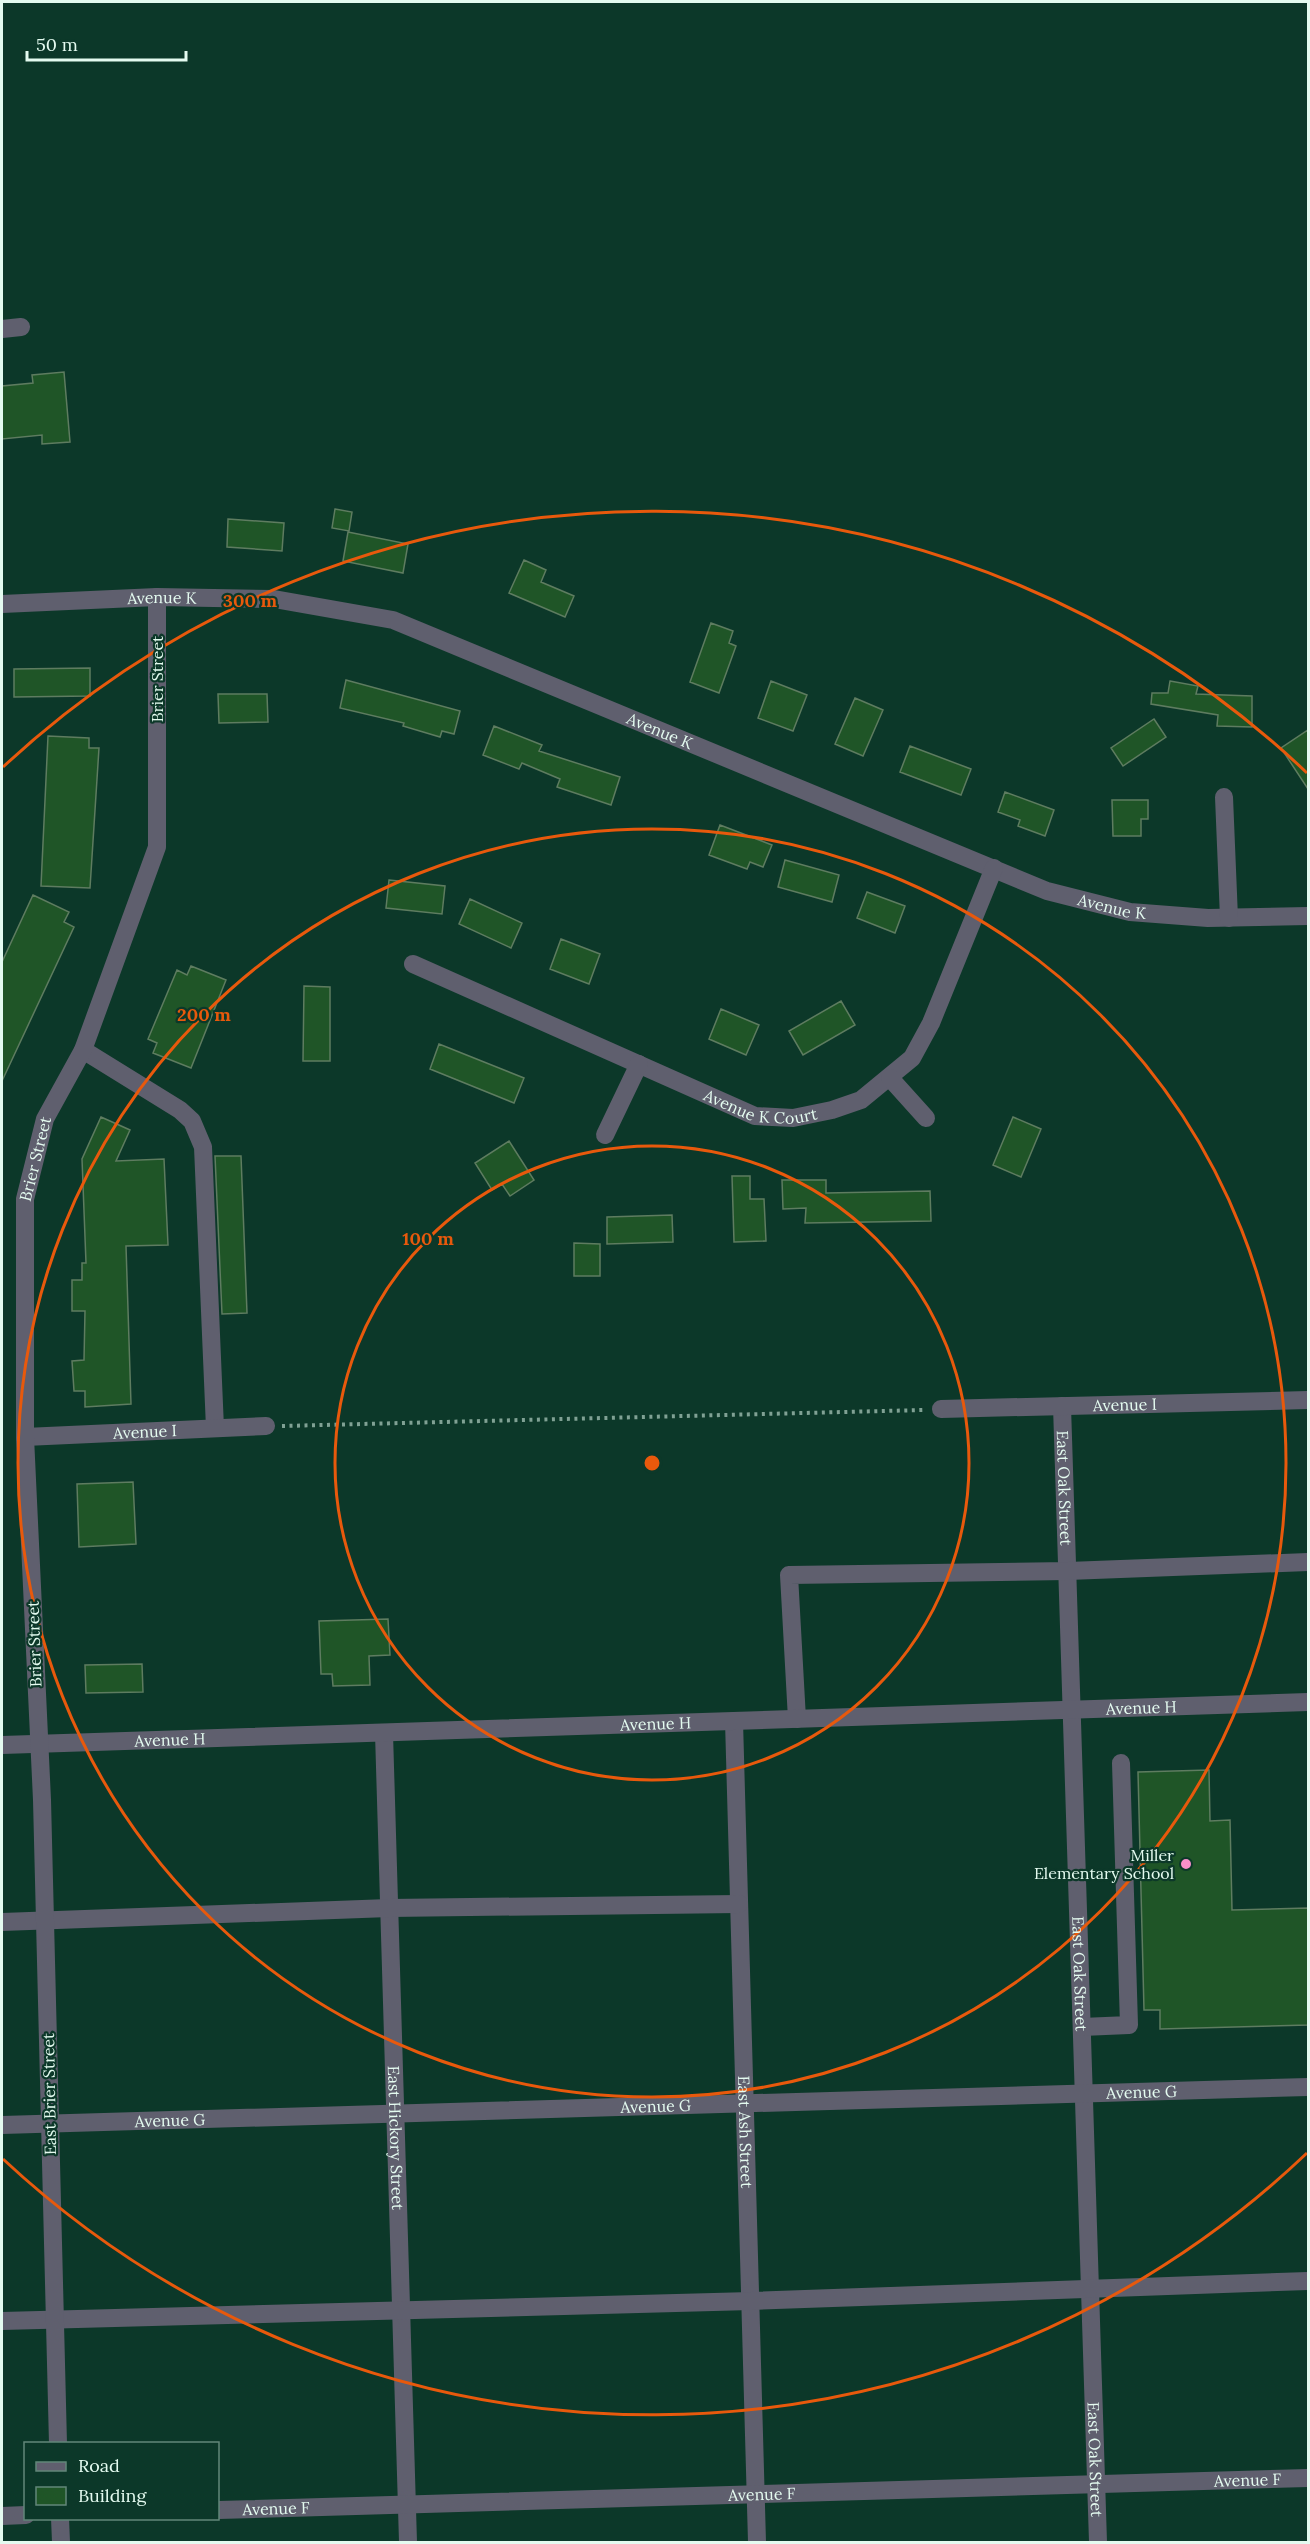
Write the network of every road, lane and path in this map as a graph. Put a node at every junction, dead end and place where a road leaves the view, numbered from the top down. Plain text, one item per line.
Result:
1 (21, 327) dead end
2 (2, 329) edge
3 (157, 597) junction
4 (2, 604) edge
5 (1224, 797) dead end
6 (994, 868) junction
7 (1308, 916) edge
8 (1229, 918) junction
9 (413, 964) dead end
10 (83, 1050) junction
11 (639, 1064) junction
12 (890, 1078) junction
13 (926, 1119) dead end
14 (605, 1135) dead end
15 (1308, 1400) edge
16 (1062, 1407) junction
17 (941, 1409) joint
18 (266, 1426) joint
19 (215, 1428) junction
20 (25, 1437) junction
21 (1308, 1562) edge
22 (1068, 1571) junction
23 (1308, 1702) edge
24 (1072, 1710) junction
25 (797, 1719) junction
26 (734, 1721) junction
27 (384, 1733) junction
28 (38, 1744) junction
29 (2, 1745) edge
30 (1121, 1763) dead end
31 (739, 1904) junction
32 (389, 1908) junction
33 (45, 1920) junction
34 (2, 1922) edge
35 (1082, 2027) junction
36 (1308, 2087) edge
37 (1084, 2093) junction
38 (745, 2103) junction
39 (395, 2114) junction
40 (50, 2124) junction
41 (2, 2125) edge
42 (1308, 2281) edge
43 (1090, 2289) junction
44 (751, 2301) junction
45 (401, 2311) junction
46 (55, 2319) junction
47 (2, 2321) edge
48 (58, 2442) edge
49 (1308, 2478) edge
50 (1096, 2484) junction
51 (756, 2494) junction
52 (407, 2504) junction
53 (219, 2510) edge
54 (24, 2515) edge
55 (2, 2516) edge
56 (60, 2520) edge
57 (60, 2542) edge
58 (408, 2542) edge
59 (757, 2542) edge
60 (1098, 2542) edge

1 - 2 street
3 - 4 street, Avenue K
3 - 6 street, Avenue K
3 - 10 street, Brier Street
5 - 8 street
6 - 8 street, Avenue K
6 - 12 street, Avenue K Court
7 - 8 street, Avenue K
9 - 11 street, Avenue K Court
10 - 19 street
10 - 20 street, Brier Street
11 - 12 street, Avenue K Court
11 - 14 street
12 - 13 street
15 - 16 street, Avenue I
16 - 17 street, Avenue I
16 - 22 street, East Oak Street
17 - 18 path
18 - 19 street, Avenue I
19 - 20 street, Avenue I
20 - 28 street, Brier Street
21 - 22 street
22 - 24 street, East Oak Street
22 - 25 street
23 - 24 street, Avenue H
24 - 25 street, Avenue H
24 - 35 street, East Oak Street
25 - 26 street, Avenue H
26 - 27 street, Avenue H
26 - 31 street, East Ash Street
27 - 28 street, Avenue H
27 - 32 street, East Hickory Street
28 - 29 street, Avenue H
28 - 33 street, East Brier Street
30 - 35 street
31 - 32 street
31 - 38 street, East Ash Street
32 - 33 street
32 - 39 street, East Hickory Street
33 - 34 street
33 - 40 street, East Brier Street
35 - 37 street, East Oak Street
36 - 37 street, Avenue G
37 - 38 street, Avenue G
37 - 43 street, East Oak Street
38 - 39 street, Avenue G
38 - 44 street, East Ash Street
39 - 40 street, Avenue G
39 - 45 street, East Hickory Street
40 - 41 street, Avenue G
40 - 46 street, East Brier Street
42 - 43 street
43 - 44 street
43 - 50 street, East Oak Street
44 - 45 street
44 - 51 street, East Ash Street
45 - 46 street
45 - 52 street, East Hickory Street
46 - 47 street
46 - 48 street, East Brier Street
49 - 50 street, Avenue F
50 - 51 street, Avenue F
50 - 60 street, East Oak Street
51 - 52 street, Avenue F
51 - 59 street, East Ash Street
52 - 53 street, Avenue F
52 - 58 street, East Hickory Street
54 - 55 street
56 - 57 street

